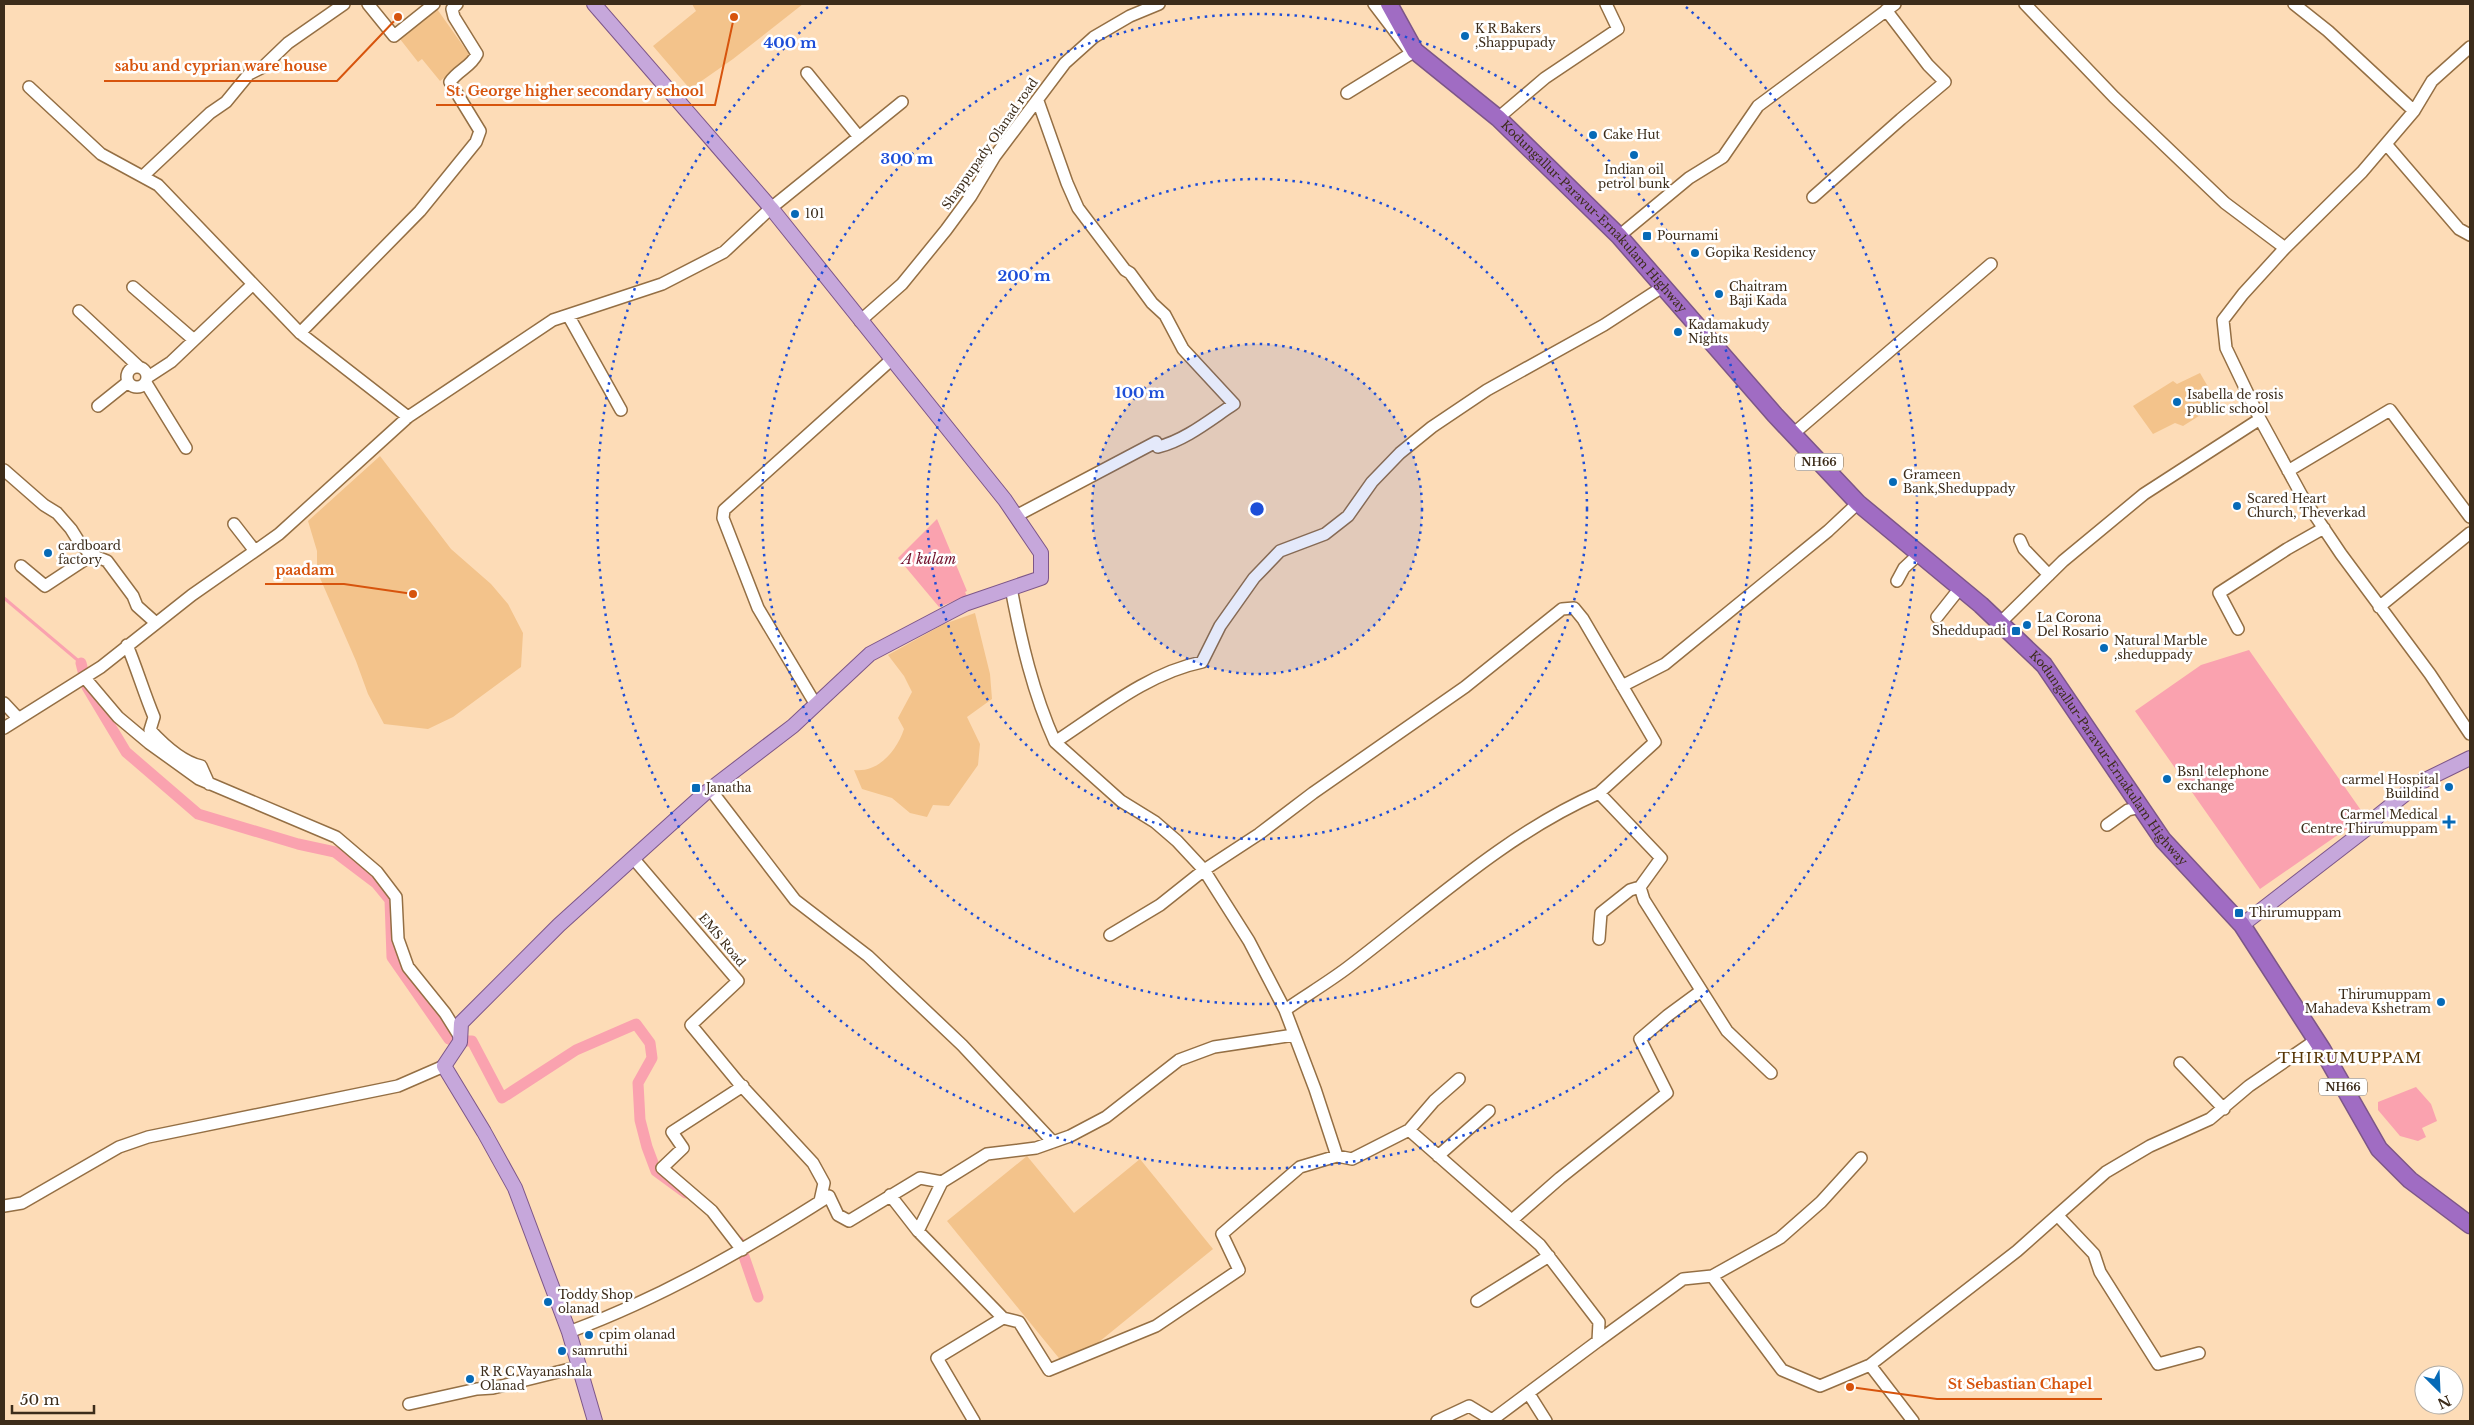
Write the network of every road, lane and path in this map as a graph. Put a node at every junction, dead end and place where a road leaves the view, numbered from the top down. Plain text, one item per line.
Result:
1 (344, 4) edge
2 (368, 4) edge
3 (434, 4) edge
4 (457, 4) edge
5 (594, 4) edge
6 (1159, 4) edge
7 (1374, 4) edge
8 (1390, 4) edge
9 (1606, 4) edge
10 (2025, 4) edge
11 (2294, 4) edge
12 (1890, 7) edge
13 (2470, 47) edge
14 (1415, 51) junction
15 (807, 73) dead end
16 (29, 87) dead end
17 (1347, 93) dead end
18 (1038, 101) junction
19 (902, 102) dead end
20 (2414, 111) junction
21 (1498, 118) junction
22 (859, 137) junction
23 (2386, 144) junction
24 (143, 176) junction
25 (1813, 197) dead end
26 (771, 208) junction
27 (2470, 235) edge
28 (1619, 236) junction
29 (2285, 248) junction
30 (1991, 264) dead end
31 (252, 285) junction
32 (1664, 286) junction
33 (133, 287) dead end
34 (79, 311) dead end
35 (568, 315) junction
36 (860, 321) junction
37 (300, 333) junction
38 (194, 340) junction
39 (891, 360) junction
40 (140, 367) junction
41 (147, 380) junction
42 (128, 382) junction
43 (98, 406) dead end
44 (621, 410) dead end
45 (408, 417) junction
46 (2260, 419) junction
47 (1793, 434) junction
48 (186, 448) dead end
49 (4, 470) edge
50 (2288, 471) junction
51 (1858, 503) junction
52 (1016, 516) junction
53 (2470, 517) edge
54 (234, 524) dead end
55 (2324, 528) junction
56 (2470, 533) edge
57 (2020, 540) dead end
58 (255, 551) junction
59 (1919, 554) junction
60 (92, 555) junction
61 (21, 566) dead end
62 (2048, 575) junction
63 (1897, 581) dead end
64 (1011, 588) junction
65 (1960, 588) junction
66 (2379, 606) junction
67 (1937, 617) dead end
68 (156, 623) junction
69 (2000, 623) junction
70 (2238, 629) dead end
71 (127, 645) junction
72 (85, 678) junction
73 (1622, 686) junction
74 (4, 702) edge
75 (816, 705) junction
76 (18, 718) junction
77 (4, 728) edge
78 (2470, 734) edge
79 (1055, 742) junction
80 (2470, 758) edge
81 (209, 784) junction
82 (710, 789) junction
83 (1598, 793) junction
84 (2140, 807) junction
85 (2107, 825) dead end
86 (633, 858) junction
87 (1204, 870) junction
88 (1640, 887) junction
89 (2242, 925) junction
90 (1110, 935) dead end
91 (1599, 939) dead end
92 (1702, 991) junction
93 (1285, 1010) junction
94 (1294, 1036) junction
95 (460, 1040) junction
96 (2316, 1040) junction
97 (2180, 1063) dead end
98 (444, 1066) junction
99 (1771, 1073) dead end
100 (1459, 1079) dead end
101 (740, 1084) junction
102 (2224, 1109) junction
103 (1489, 1110) dead end
104 (1409, 1130) junction
105 (1053, 1142) junction
106 (1337, 1156) junction
107 (1438, 1156) junction
108 (1861, 1158) dead end
109 (942, 1182) junction
110 (890, 1195) junction
111 (820, 1201) junction
112 (4, 1206) edge
113 (2058, 1216) junction
114 (1512, 1220) junction
115 (2470, 1225) edge
116 (918, 1231) junction
117 (742, 1250) junction
118 (1549, 1256) junction
119 (1712, 1276) junction
120 (1477, 1301) dead end
121 (1003, 1318) junction
122 (568, 1332) junction
123 (1598, 1341) junction
124 (2199, 1353) dead end
125 (1870, 1365) junction
126 (578, 1368) junction
127 (1530, 1394) junction
128 (409, 1404) dead end
129 (595, 1421) edge
130 (974, 1421) edge
131 (1438, 1421) edge
132 (1546, 1421) edge
133 (1913, 1421) edge

1 - 24 street
2 - 3 street
4 - 37 street
5 - 26 main road
6 - 18 street, Shappupady Olanad road
7 - 14 street
8 - 14 highway, Kodungallur-Paravur-Ernakulam Highway / NH66
9 - 21 street
10 - 29 street
11 - 20 street
12 - 25 street
12 - 28 street
13 - 20 street
14 - 17 street
14 - 21 highway, Kodungallur-Paravur-Ernakulam Highway / NH66
15 - 22 street
16 - 24 street
18 - 36 street, Shappupady Olanad road
18 - 52 street
19 - 22 street
20 - 23 street
21 - 28 highway, Kodungallur-Paravur-Ernakulam Highway / NH66
22 - 26 street
23 - 27 street
23 - 29 street
24 - 31 street
26 - 35 street
26 - 36 main road
28 - 32 highway, Kodungallur-Paravur-Ernakulam Highway / NH66
29 - 46 street
30 - 47 street
31 - 37 street
31 - 38 street
32 - 47 highway, Kodungallur-Paravur-Ernakulam Highway / NH66
32 - 79 street
33 - 38 street
34 - 40 street
35 - 44 street
35 - 45 street
36 - 39 main road
37 - 45 street
38 - 41 street
39 - 52 main road
39 - 75 street
40 - 41 street
40 - 42 street
41 - 42 street
41 - 48 street
42 - 43 street
45 - 58 street
46 - 50 street
46 - 62 street
47 - 51 highway, Kodungallur-Paravur-Ernakulam Highway / NH66
49 - 60 street
50 - 53 street
50 - 55 street
51 - 59 highway, Kodungallur-Paravur-Ernakulam Highway / NH66
51 - 73 street
52 - 64 main road
54 - 58 street
55 - 66 street
55 - 70 street
56 - 66 street
57 - 62 street
58 - 68 street
59 - 63 street
59 - 65 highway, Kodungallur-Paravur-Ernakulam Highway / NH66
60 - 61 street
60 - 68 street
62 - 69 street
64 - 75 main road
64 - 79 street
65 - 67 street
65 - 69 highway, Kodungallur-Paravur-Ernakulam Highway / NH66
66 - 78 street
68 - 71 street
69 - 84 highway, Kodungallur-Paravur-Ernakulam Highway / NH66
71 - 72 street
71 - 81 street
72 - 76 street
72 - 81 street
73 - 83 street
73 - 87 street
74 - 76 street
75 - 82 main road
76 - 77 street
79 - 87 street
80 - 89 main road
81 - 95 street
82 - 86 main road
82 - 105 street
83 - 88 street
83 - 93 street
84 - 85 street
84 - 89 highway, Kodungallur-Paravur-Ernakulam Highway / NH66
86 - 95 main road
86 - 101 street, EMS Road
87 - 90 street
87 - 93 street
88 - 91 street
88 - 92 street
89 - 96 highway, Kodungallur-Paravur-Ernakulam Highway / NH66
92 - 99 street
92 - 114 street
93 - 94 street
94 - 105 street
94 - 106 street
95 - 98 main road
96 - 102 street
96 - 115 highway, Kodungallur-Paravur-Ernakulam Highway / NH66
97 - 102 street
98 - 112 street
98 - 122 main road
100 - 104 street
101 - 111 street
101 - 117 street
102 - 113 street
103 - 107 street
104 - 106 street
104 - 107 street
105 - 109 street
106 - 121 street
107 - 114 street
108 - 119 street
109 - 110 street
109 - 116 street
110 - 111 street
110 - 116 street
111 - 117 street
113 - 124 street
113 - 125 street
114 - 118 street
116 - 121 street
117 - 122 street
118 - 120 street
118 - 123 street
119 - 123 street
119 - 125 street
121 - 130 street
122 - 126 main road
123 - 127 street
125 - 133 street
126 - 128 street
126 - 129 main road
127 - 131 street
127 - 132 street

